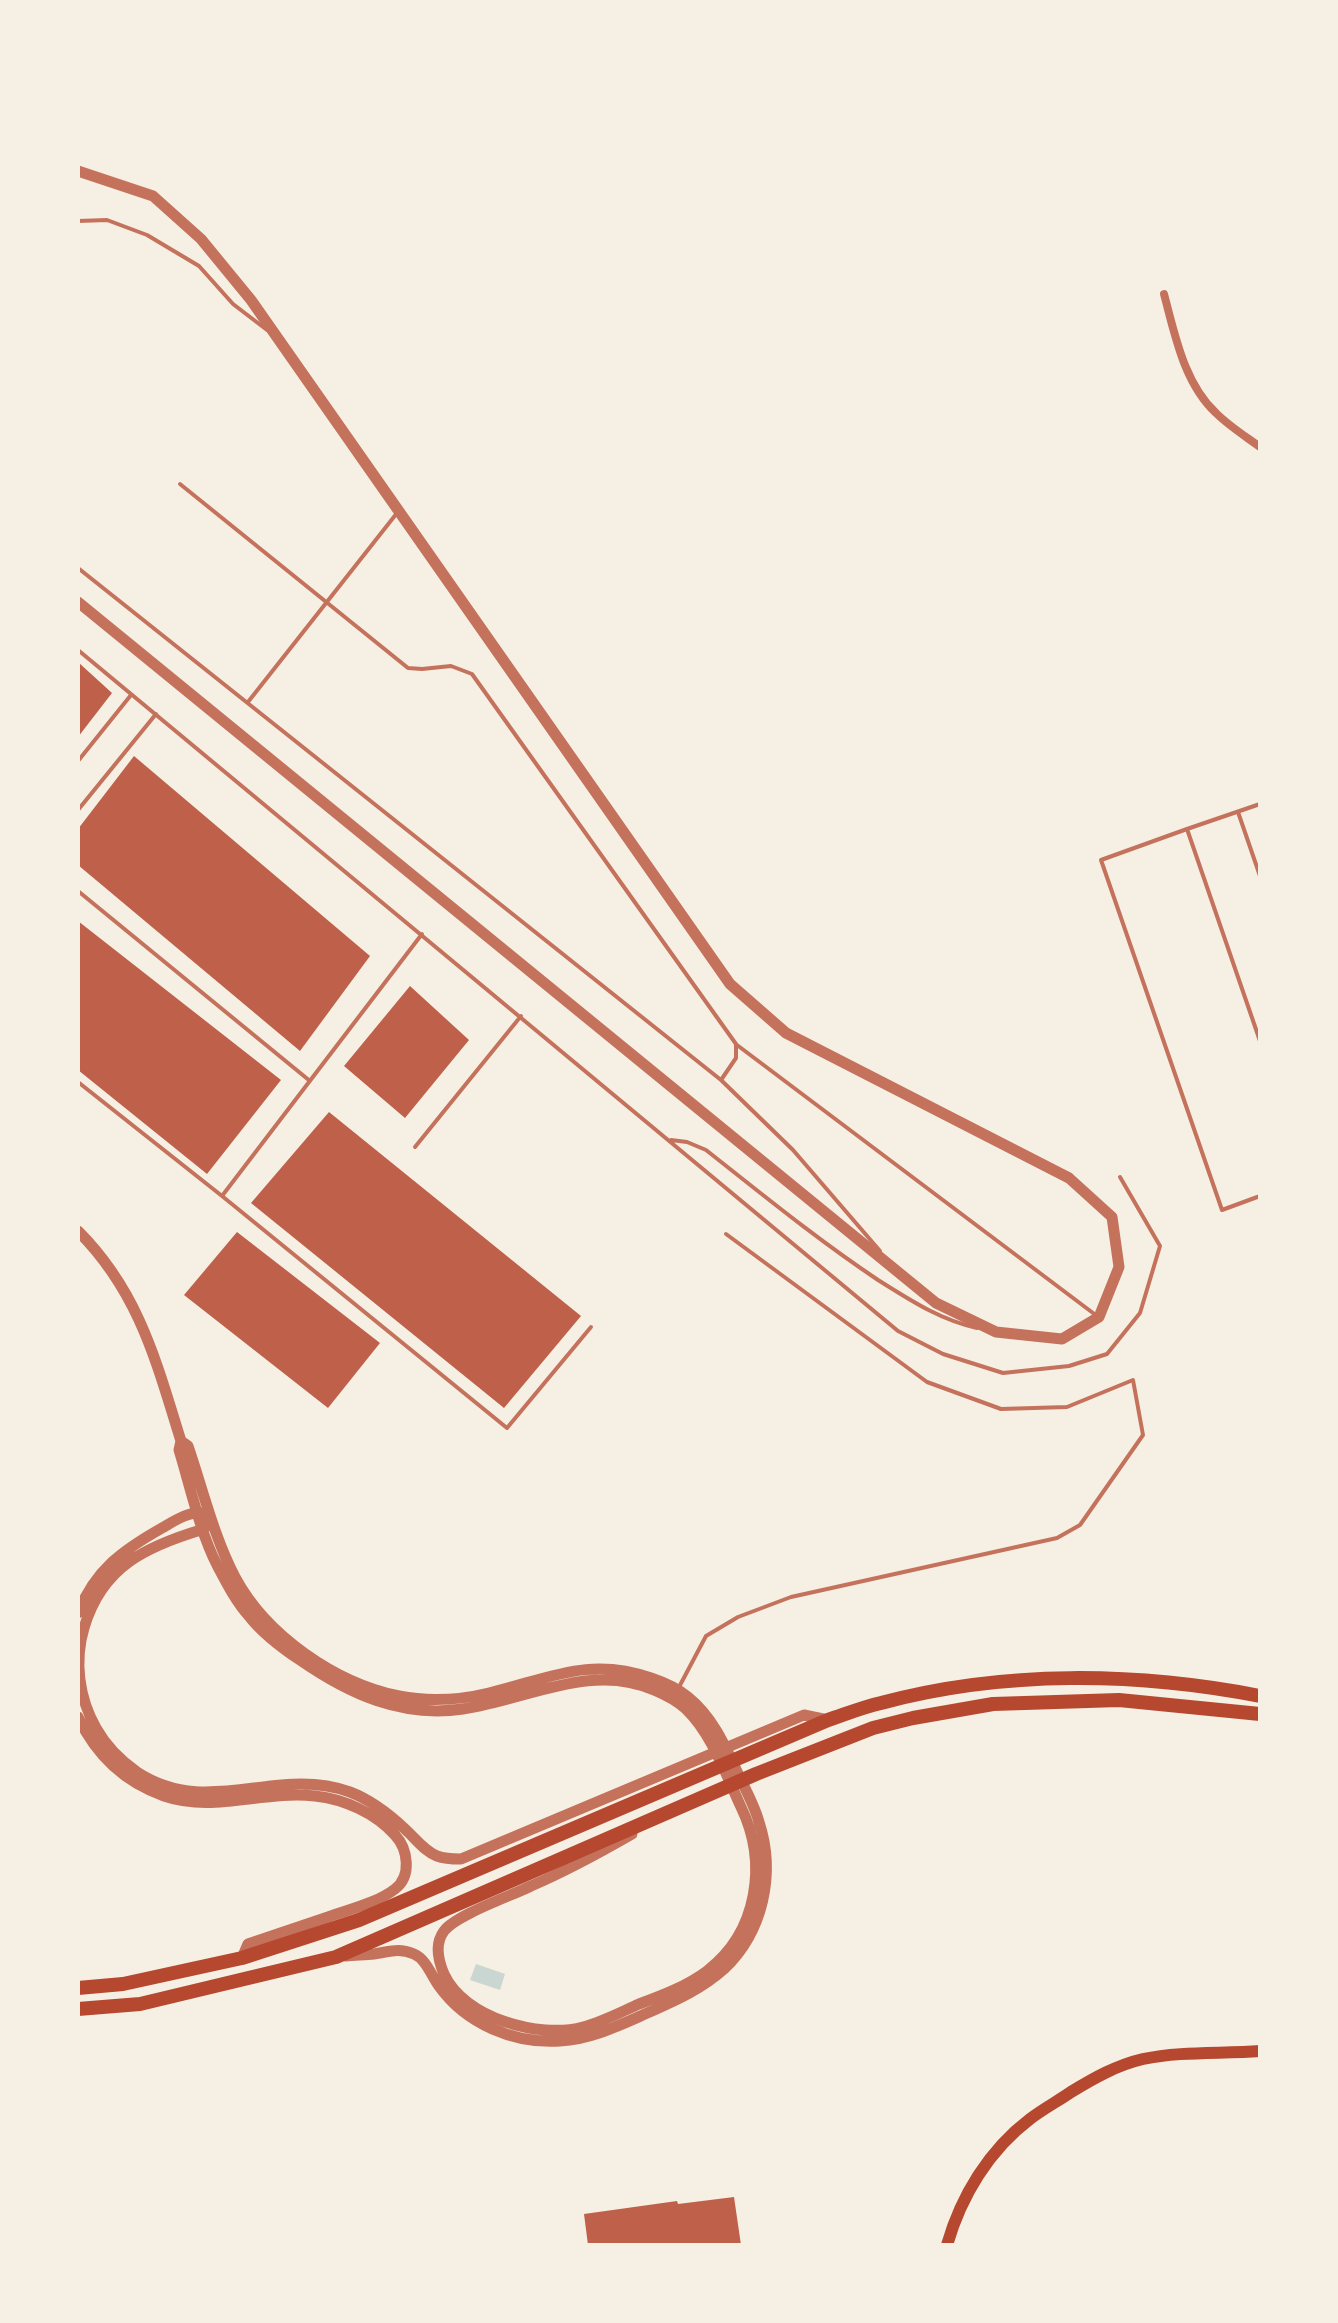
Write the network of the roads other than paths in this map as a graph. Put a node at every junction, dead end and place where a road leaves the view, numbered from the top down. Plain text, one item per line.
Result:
1 (78, 171) edge
2 (78, 221) edge
3 (1164, 294) dead end
4 (276, 337) junction
5 (1260, 447) edge
6 (180, 484) dead end
7 (399, 511) junction
8 (78, 568) edge
9 (78, 602) edge
10 (327, 602) junction
11 (78, 650) edge
12 (132, 695) junction
13 (248, 702) junction
14 (156, 714) junction
15 (78, 761) edge
16 (1260, 804) edge
17 (78, 810) edge
18 (1238, 812) junction
19 (1187, 829) junction
20 (1260, 876) edge
21 (78, 891) edge
22 (422, 934) junction
23 (521, 1016) junction
24 (1260, 1041) edge
25 (736, 1044) junction
26 (721, 1080) junction
27 (310, 1081) junction
28 (78, 1082) edge
29 (669, 1140) junction
30 (415, 1147) dead end
31 (1120, 1177) dead end
32 (222, 1196) junction
33 (1260, 1196) edge
34 (78, 1231) edge
35 (726, 1234) dead end
36 (900, 1274) junction
37 (1099, 1317) junction
38 (591, 1327) dead end
39 (996, 1332) junction
40 (181, 1441) junction
41 (198, 1512) junction
42 (212, 1516) junction
43 (204, 1529) junction
44 (78, 1613) edge
45 (676, 1695) junction
46 (1260, 1696) edge
47 (1260, 1714) edge
48 (78, 1717) edge
49 (828, 1720) junction
50 (749, 1810) junction
51 (641, 1823) junction
52 (336, 1957) junction
53 (242, 1958) junction
54 (78, 1988) edge
55 (78, 2009) edge
56 (1260, 2051) edge
57 (947, 2245) edge

1 - 4 street
2 - 4 lane
3 - 5 street
4 - 7 street
6 - 10 lane
7 - 10 lane
7 - 37 street
8 - 13 lane
9 - 36 street
10 - 13 lane
10 - 25 lane
11 - 12 lane
12 - 14 lane
12 - 15 lane
13 - 26 lane
14 - 17 lane
14 - 22 lane
16 - 18 lane
18 - 19 lane
18 - 20 lane
19 - 24 lane
19 - 33 lane
21 - 27 lane
22 - 23 lane
22 - 27 lane
23 - 29 lane
23 - 30 lane
25 - 26 lane
25 - 37 lane
26 - 36 lane
27 - 32 lane
28 - 32 lane
29 - 31 lane
29 - 39 lane
32 - 38 lane
34 - 40 street
35 - 45 lane
36 - 39 street
37 - 39 street
40 - 41 street
40 - 42 street
41 - 42 street
41 - 43 street
41 - 44 street
42 - 43 street
42 - 45 street
43 - 45 street
43 - 49 street
45 - 50 street
46 - 49 highway
47 - 51 highway
48 - 53 street
49 - 53 highway
50 - 51 street
50 - 52 street
51 - 52 highway
52 - 55 highway
53 - 54 highway
56 - 57 main road

